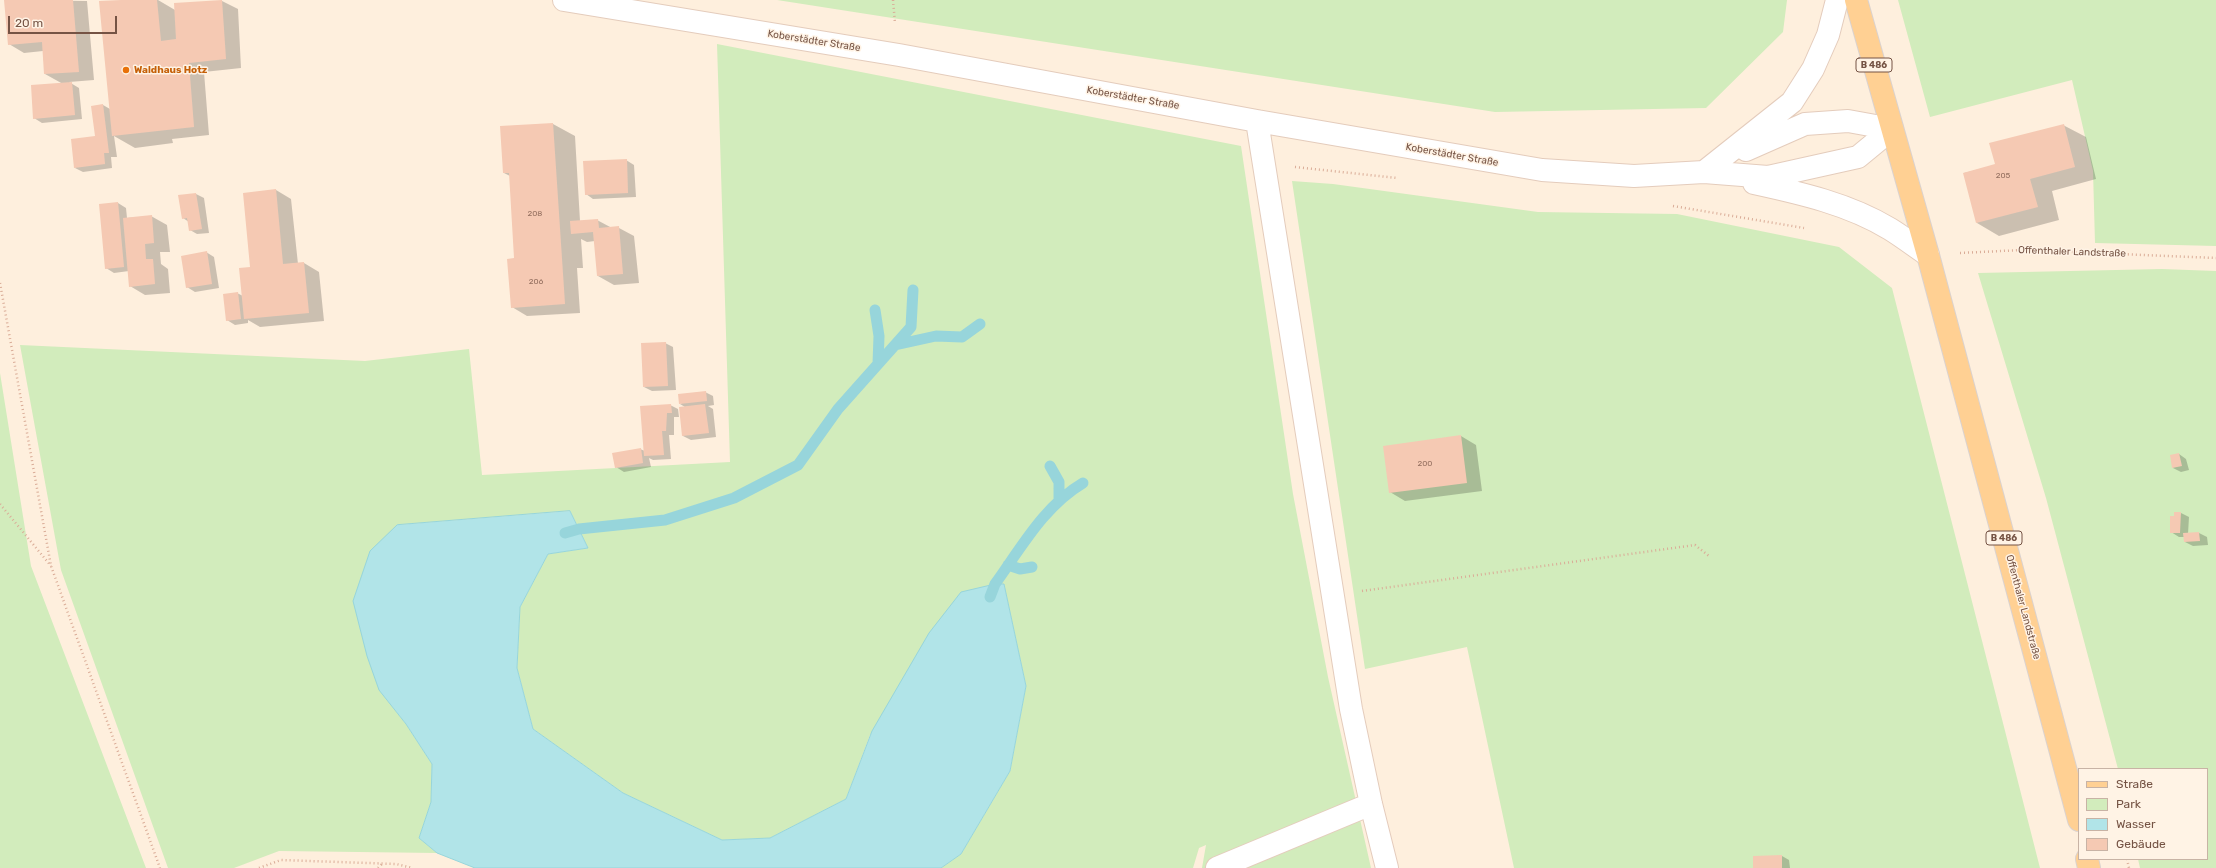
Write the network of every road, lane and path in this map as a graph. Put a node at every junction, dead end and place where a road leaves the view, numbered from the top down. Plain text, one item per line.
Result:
1 (564, 0) edge
2 (1837, 0) edge
3 (1856, 0) edge
4 (1257, 121) junction
5 (1892, 130) junction
6 (1704, 172) junction
7 (1928, 255) junction
8 (2216, 258) edge
9 (0, 283) edge
10 (0, 504) edge
11 (1709, 556) dead end
12 (51, 566) junction
13 (1332, 595) junction
14 (1371, 804) junction
15 (2078, 816) edge
16 (383, 863) junction
17 (396, 864) junction
18 (160, 868) edge
19 (259, 868) edge
20 (378, 868) edge
21 (398, 868) edge
22 (413, 868) edge
23 (1217, 868) edge
24 (1387, 868) edge

1 - 4 street, Koberstädter Straße
2 - 6 street
3 - 5 main road, Offenthaler Landstraße / B 486
4 - 6 street, Koberstädter Straße
4 - 13 street
5 - 6 street
5 - 6 street
5 - 7 main road, Offenthaler Landstraße / B 486
6 - 7 street
7 - 8 path, Offenthaler Landstraße
7 - 15 main road, Offenthaler Landstraße / B 486
9 - 12 path
10 - 12 path
11 - 13 path
12 - 18 path
13 - 14 street
14 - 23 street
14 - 24 street
16 - 17 path
16 - 19 path
16 - 20 path
17 - 21 path
17 - 22 path

